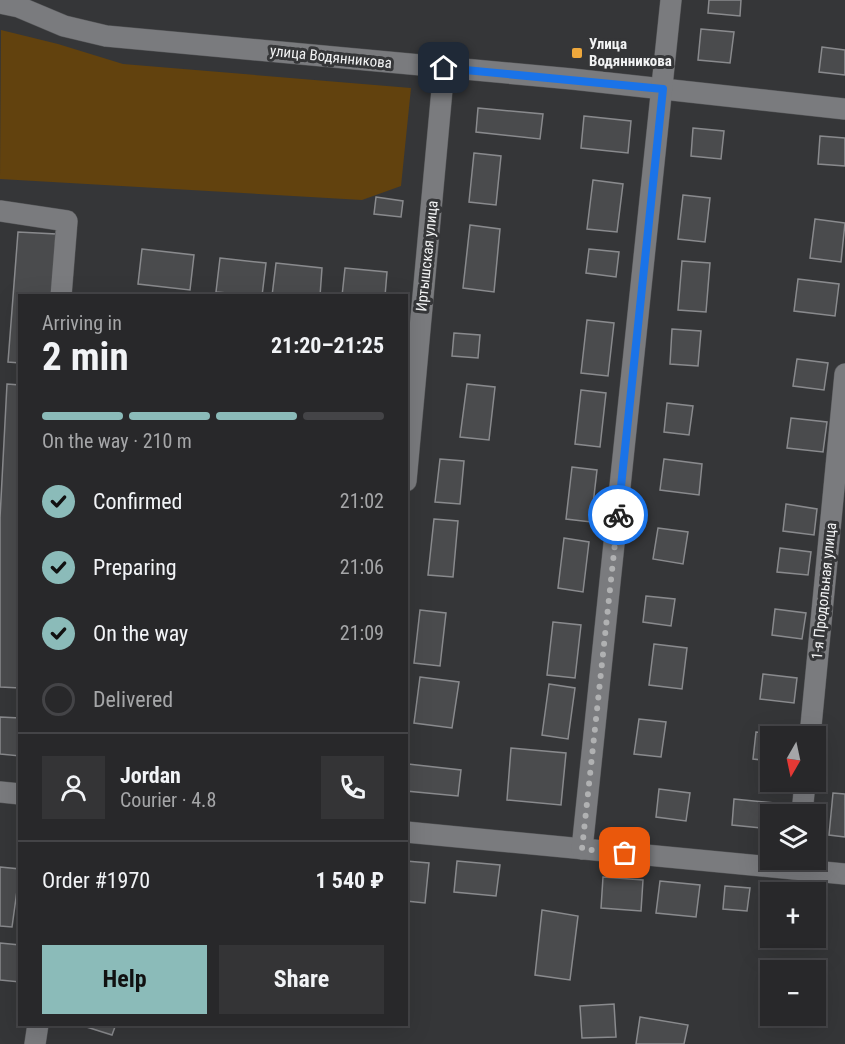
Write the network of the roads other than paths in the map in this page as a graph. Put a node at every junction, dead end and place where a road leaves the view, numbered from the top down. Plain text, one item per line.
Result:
1 (671, 0) edge
2 (0, 3) edge
3 (444, 68) junction
4 (663, 89) junction
5 (845, 109) edge
6 (0, 211) edge
7 (61, 294) edge
8 (413, 332) edge
9 (845, 374) edge
10 (408, 466) edge
11 (811, 726) edge
12 (0, 792) edge
13 (18, 794) edge
14 (408, 831) edge
15 (582, 849) junction
16 (760, 862) edge
17 (824, 870) edge
18 (845, 874) edge
19 (38, 1026) edge
20 (35, 1044) edge

1 - 4 street
2 - 3 street, улица Водянникова
3 - 4 street, улица Водянникова
3 - 8 street, Иртышская улица
4 - 5 street, улица Водянникова
4 - 15 street
6 - 7 street
8 - 10 street, Иртышская улица
9 - 11 street, 1-я Продольная улица
12 - 13 street
14 - 15 street
15 - 16 street
17 - 18 street
19 - 20 street

